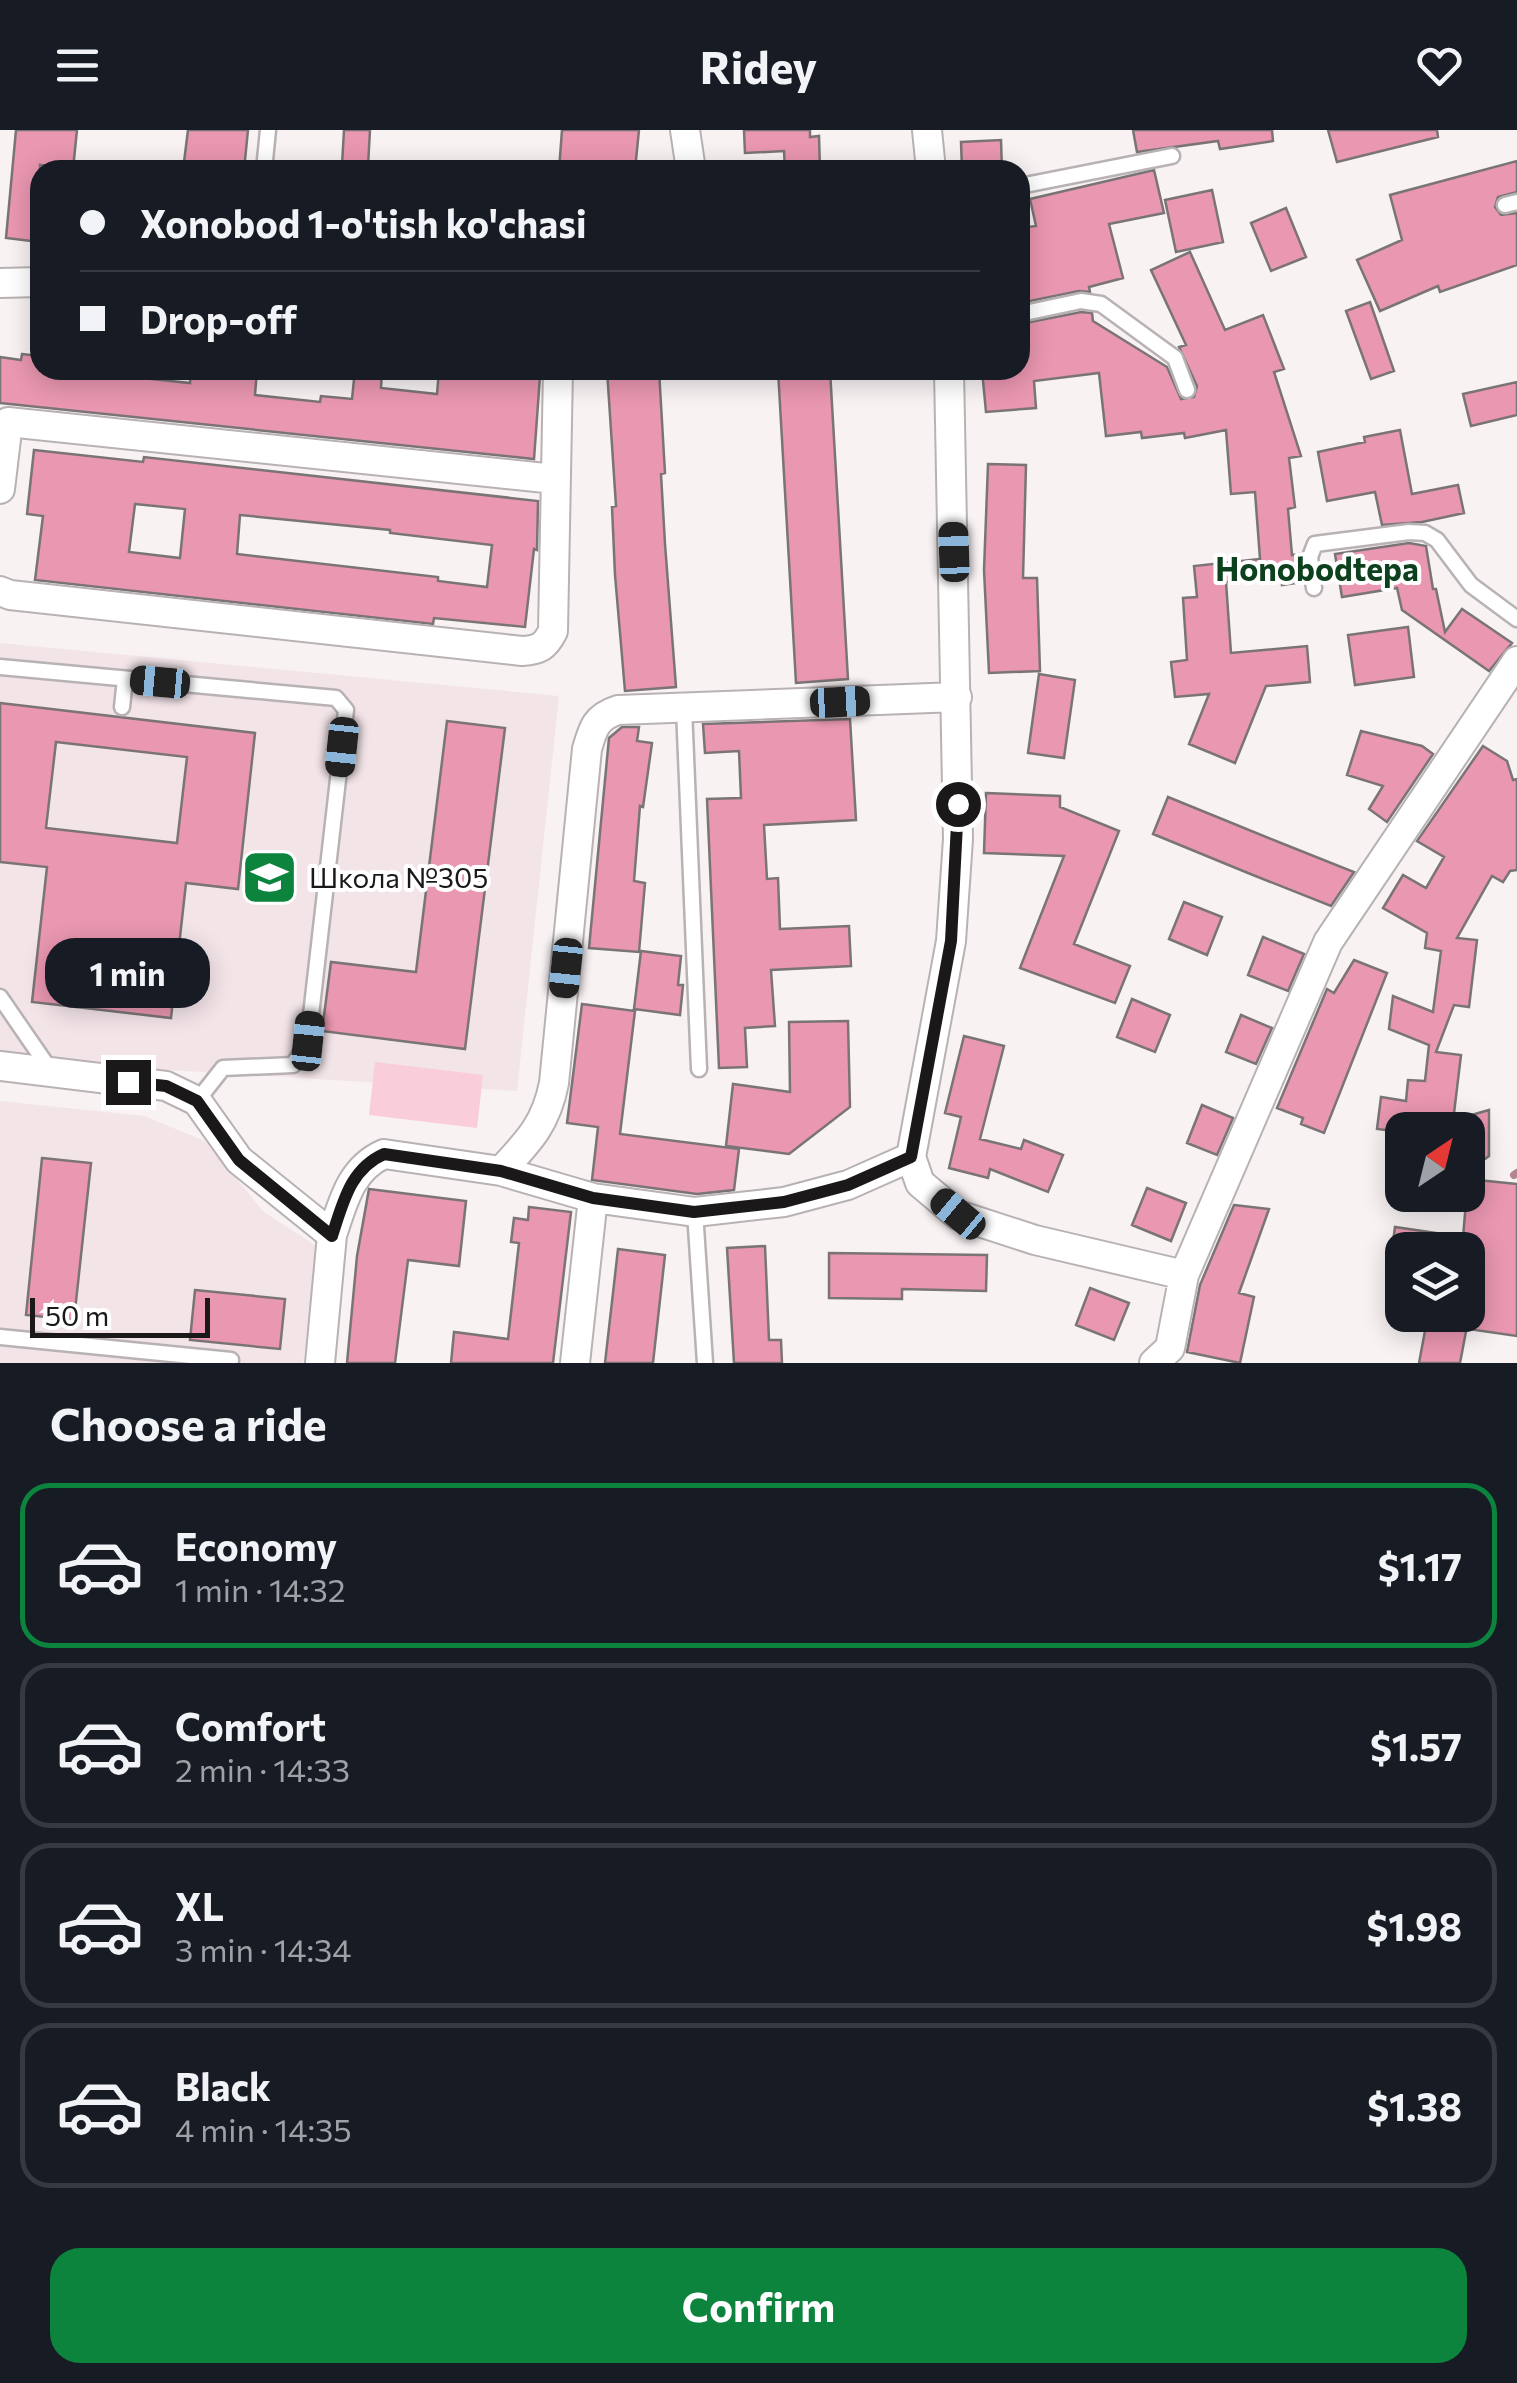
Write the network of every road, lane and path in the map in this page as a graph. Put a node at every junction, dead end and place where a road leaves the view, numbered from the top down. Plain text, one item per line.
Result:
1 (268, 130) edge
2 (685, 130) edge
3 (927, 130) edge
4 (1172, 156) dead end
5 (265, 160) edge
6 (690, 160) edge
7 (930, 160) edge
8 (1030, 184) edge
9 (0, 282) edge
10 (30, 282) edge
11 (1030, 312) edge
12 (558, 380) edge
13 (949, 380) edge
14 (1187, 390) dead end
15 (4, 421) edge
16 (556, 479) junction
17 (0, 490) edge
18 (1314, 588) dead end
19 (0, 591) edge
20 (1517, 619) edge
21 (1517, 661) edge
22 (0, 668) edge
23 (124, 679) junction
24 (957, 696) junction
25 (122, 707) dead end
26 (684, 708) junction
27 (0, 997) edge
28 (0, 1066) edge
29 (699, 1069) dead end
30 (52, 1072) junction
31 (197, 1101) junction
32 (911, 1157) junction
33 (501, 1171) junction
34 (593, 1198) junction
35 (694, 1212) junction
36 (332, 1236) junction
37 (1184, 1275) junction
38 (0, 1337) edge
39 (231, 1360) dead end
40 (320, 1363) edge
41 (575, 1363) edge
42 (705, 1363) edge
43 (1154, 1363) edge

1 - 5 lane
2 - 6 street
3 - 7 street
4 - 8 lane
9 - 10 street
11 - 14 lane
12 - 16 street
13 - 24 street
15 - 16 street
15 - 17 street
16 - 19 street
18 - 20 lane
21 - 37 street
22 - 23 lane
23 - 25 lane
23 - 31 lane
24 - 26 street
24 - 32 street
26 - 29 lane
26 - 33 street
27 - 30 lane
28 - 30 street
30 - 31 street
31 - 36 street
32 - 35 street
32 - 37 street
33 - 34 street
33 - 36 street
34 - 35 street
34 - 41 street
35 - 42 lane
36 - 40 street
37 - 43 street
38 - 39 lane

